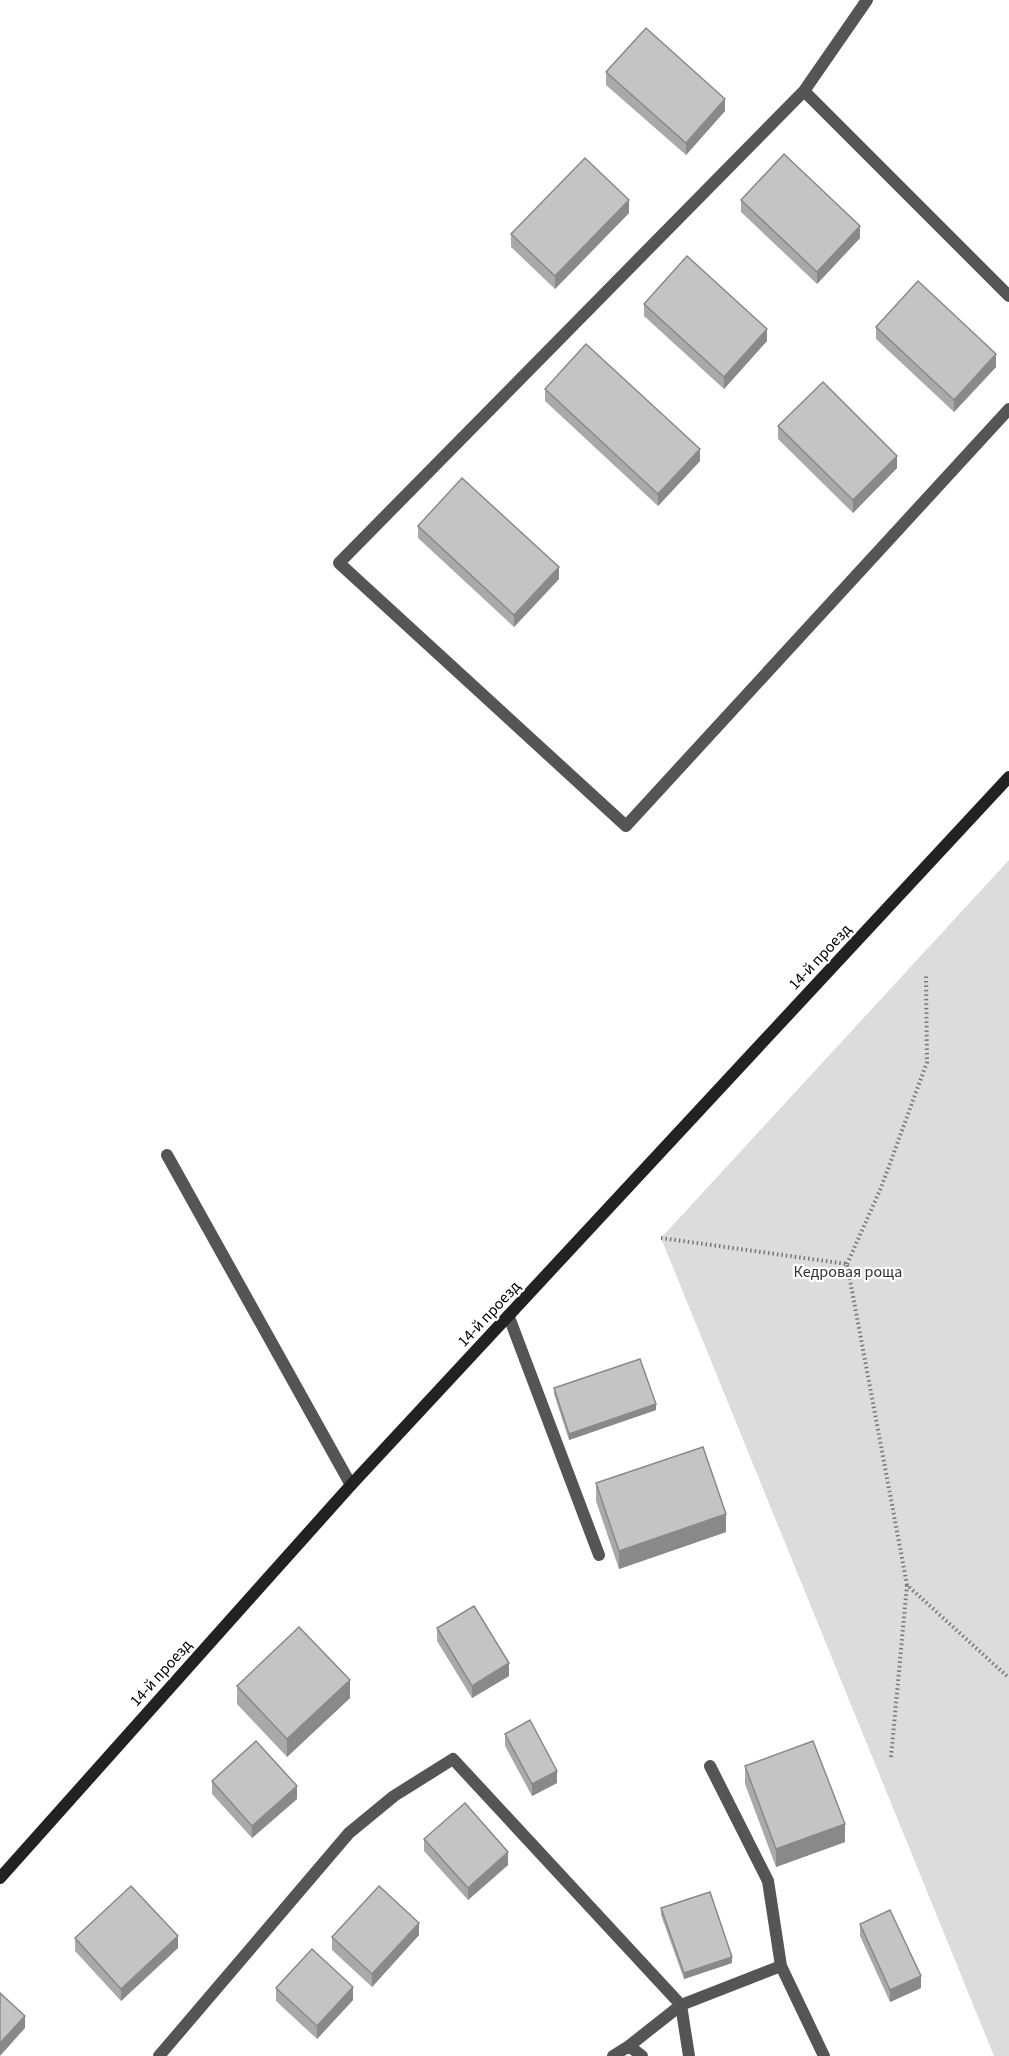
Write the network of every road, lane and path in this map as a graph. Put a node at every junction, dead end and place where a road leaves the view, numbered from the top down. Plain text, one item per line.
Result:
1 (867, 0) edge
2 (804, 91) junction
3 (1009, 296) edge
4 (1009, 409) edge
5 (1009, 777) edge
6 (926, 976) dead end
7 (168, 1155) dead end
8 (661, 1238) dead end
9 (847, 1264) junction
10 (508, 1317) junction
11 (351, 1485) junction
12 (599, 1556) dead end
13 (907, 1585) junction
14 (1009, 1678) edge
15 (891, 1757) dead end
16 (710, 1766) dead end
17 (0, 1878) edge
18 (780, 1966) junction
19 (681, 2005) junction
20 (629, 2046) junction
21 (159, 2056) edge
22 (613, 2056) edge
23 (642, 2056) edge
24 (689, 2056) edge
25 (824, 2056) edge

1 - 2 lane
2 - 3 lane
2 - 4 lane
5 - 10 street, 14-й проезд
6 - 9 path
7 - 11 lane
8 - 9 path
9 - 13 path
10 - 11 street, 14-й проезд
10 - 12 lane
11 - 17 street, 14-й проезд
13 - 14 path
13 - 15 path
16 - 18 lane
18 - 19 lane
18 - 25 lane
19 - 20 lane
19 - 21 lane
19 - 24 lane
20 - 22 lane
20 - 23 lane

